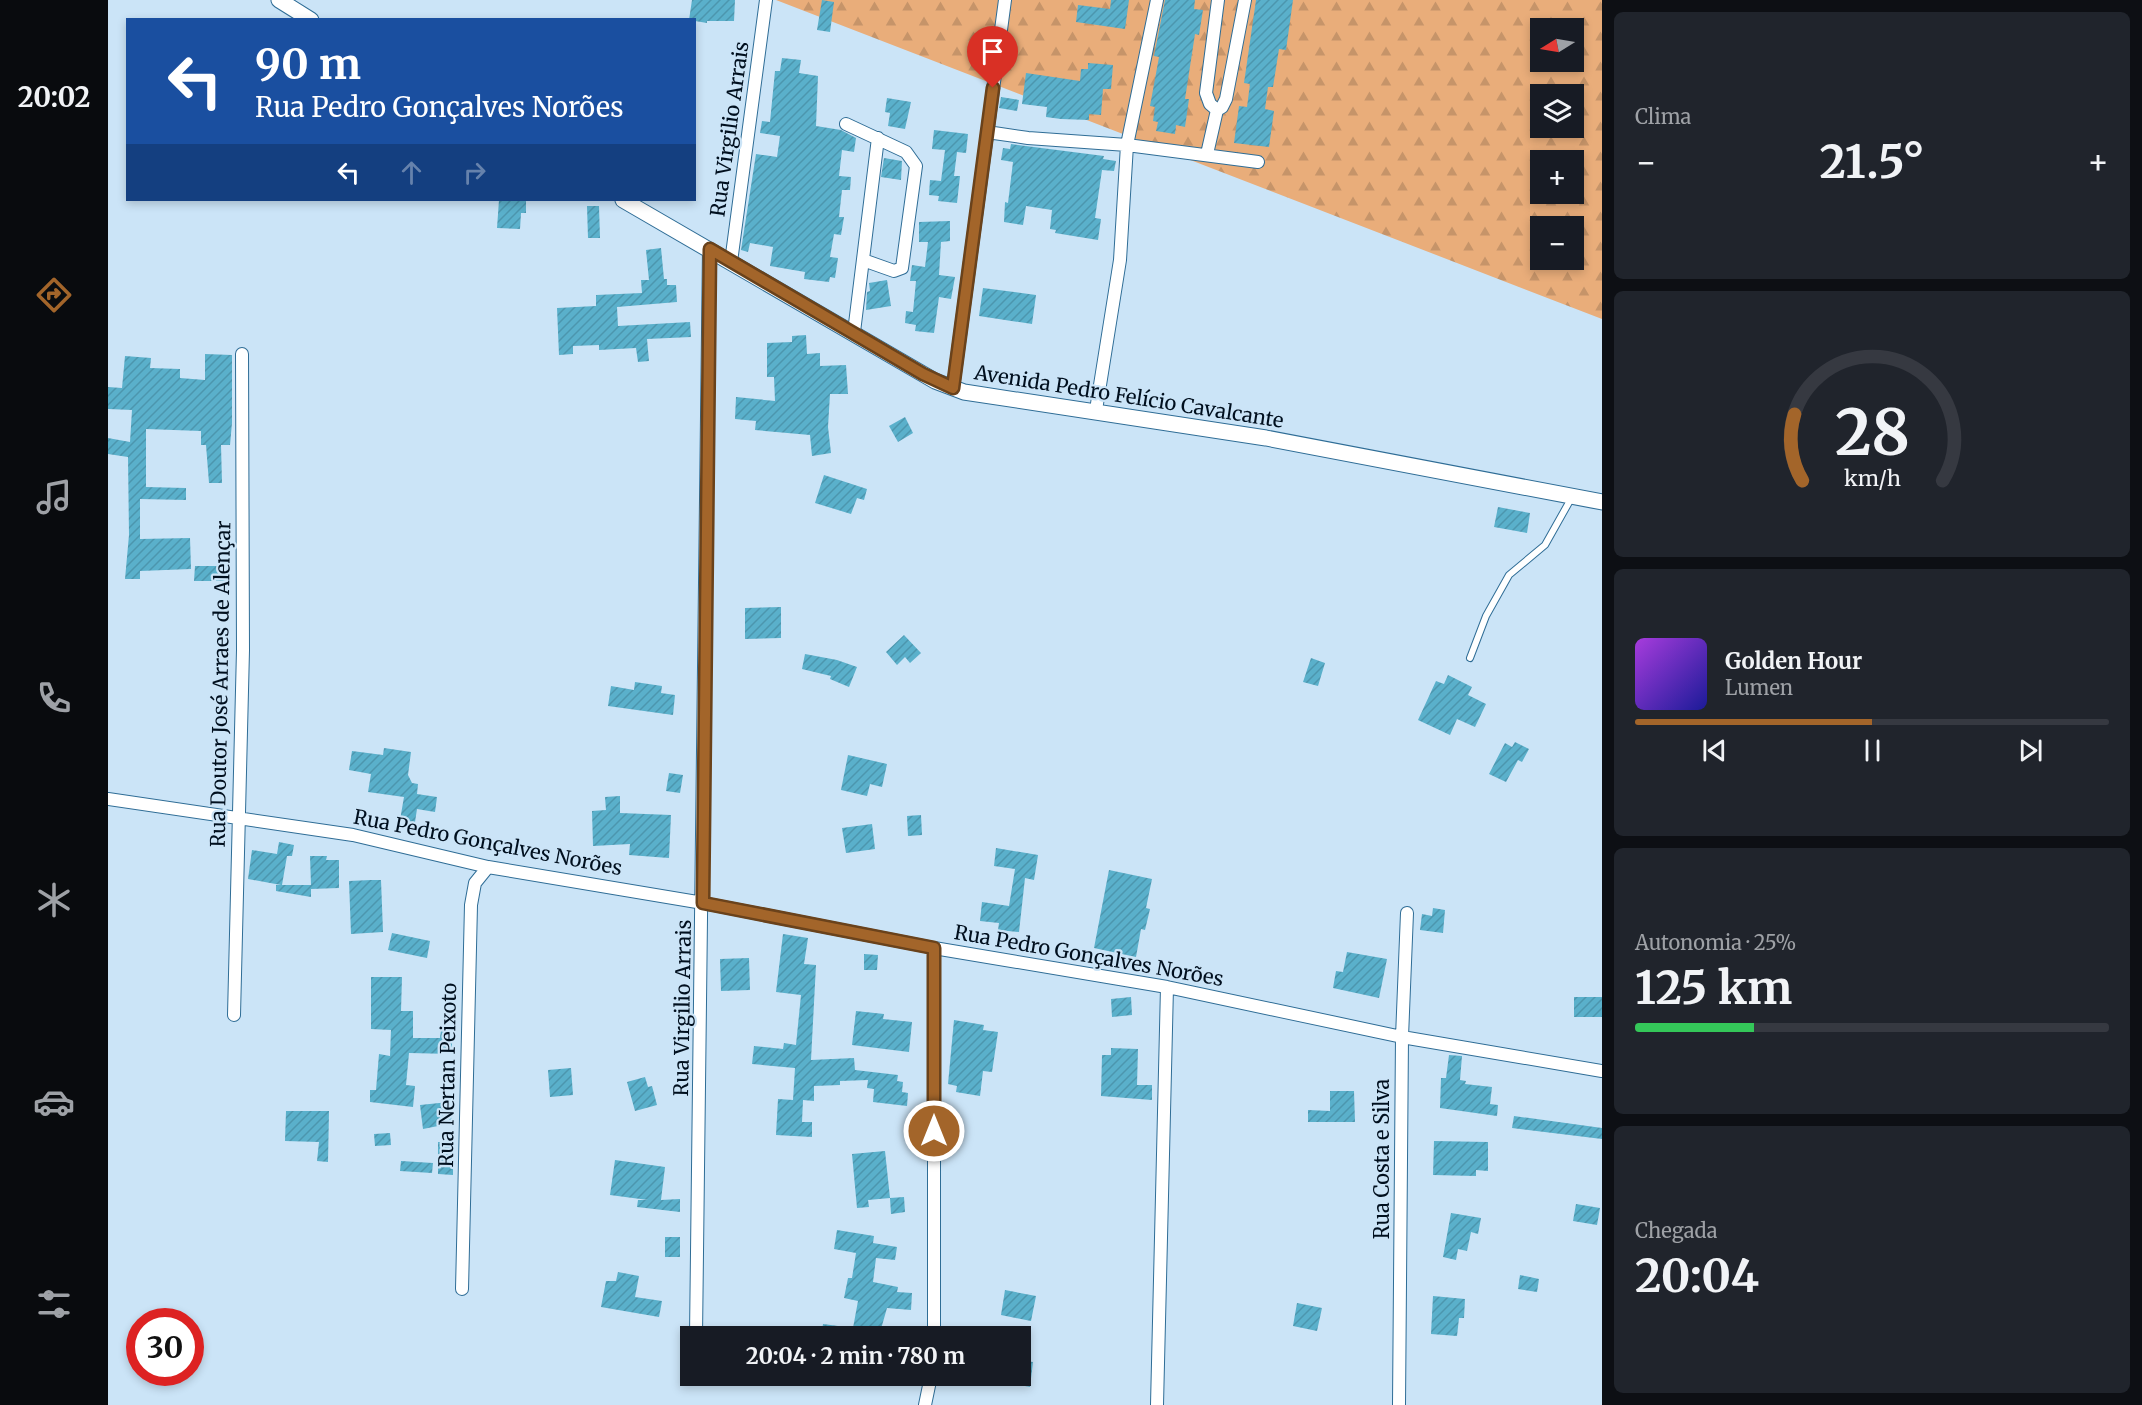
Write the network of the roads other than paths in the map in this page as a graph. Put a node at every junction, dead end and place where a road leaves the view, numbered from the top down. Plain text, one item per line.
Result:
1 (279, 0) edge
2 (766, 0) edge
3 (1005, 0) edge
4 (1157, 0) edge
5 (1218, 0) edge
6 (1245, 0) edge
7 (308, 18) edge
8 (1217, 110) junction
9 (846, 124) dead end
10 (987, 132) junction
11 (878, 138) junction
12 (1127, 145) junction
13 (1207, 154) junction
14 (1258, 162) dead end
15 (625, 201) edge
16 (710, 249) junction
17 (863, 260) junction
18 (731, 262) junction
19 (854, 332) junction
20 (242, 354) dead end
21 (953, 388) junction
22 (1096, 410) junction
23 (1572, 496) junction
24 (1602, 502) edge
25 (1470, 658) dead end
26 (108, 799) edge
27 (238, 819) junction
28 (488, 867) junction
29 (703, 903) junction
30 (1407, 913) dead end
31 (934, 948) junction
32 (1167, 987) junction
33 (234, 1015) dead end
34 (1402, 1037) junction
35 (1602, 1071) edge
36 (462, 1289) dead end
37 (696, 1326) edge
38 (934, 1326) edge
39 (929, 1386) edge
40 (925, 1405) edge
41 (1157, 1405) edge
42 (1399, 1405) edge

1 - 7 street
2 - 18 street, Rua Virgilio Arrais
3 - 10 street
4 - 12 street
5 - 8 street
6 - 8 street
8 - 13 street
9 - 11 street
10 - 12 street
10 - 21 street
11 - 17 street
11 - 17 street
12 - 13 street
12 - 22 street
13 - 14 street
15 - 16 street, Avenida Pedro Felício Cavalcante
16 - 18 street, Avenida Pedro Felício Cavalcante
16 - 29 street, Rua Virgilio Arrais
17 - 19 street
18 - 19 street, Avenida Pedro Felício Cavalcante
19 - 21 street, Avenida Pedro Felício Cavalcante
20 - 27 street, Rua Doutor José Arraes de Alençar
21 - 22 street, Avenida Pedro Felício Cavalcante
22 - 23 street, Avenida Pedro Felício Cavalcante
23 - 24 street, Avenida Pedro Felício Cavalcante
23 - 25 lane
26 - 27 street, Rua Pedro Gonçalves Norões
27 - 28 street, Rua Pedro Gonçalves Norões
27 - 33 street, Rua Doutor José Arraes de Alençar
28 - 29 street, Rua Pedro Gonçalves Norões
28 - 36 street, Rua Nertan Peixoto
29 - 31 street, Rua Pedro Gonçalves Norões
29 - 37 street, Rua Virgilio Arrais
30 - 34 street, Rua Costa e Silva
31 - 32 street, Rua Pedro Gonçalves Norões
31 - 38 street
32 - 34 street, Rua Pedro Gonçalves Norões
32 - 41 street
34 - 35 street, Rua Pedro Gonçalves Norões
34 - 42 street, Rua Costa e Silva
39 - 40 street

